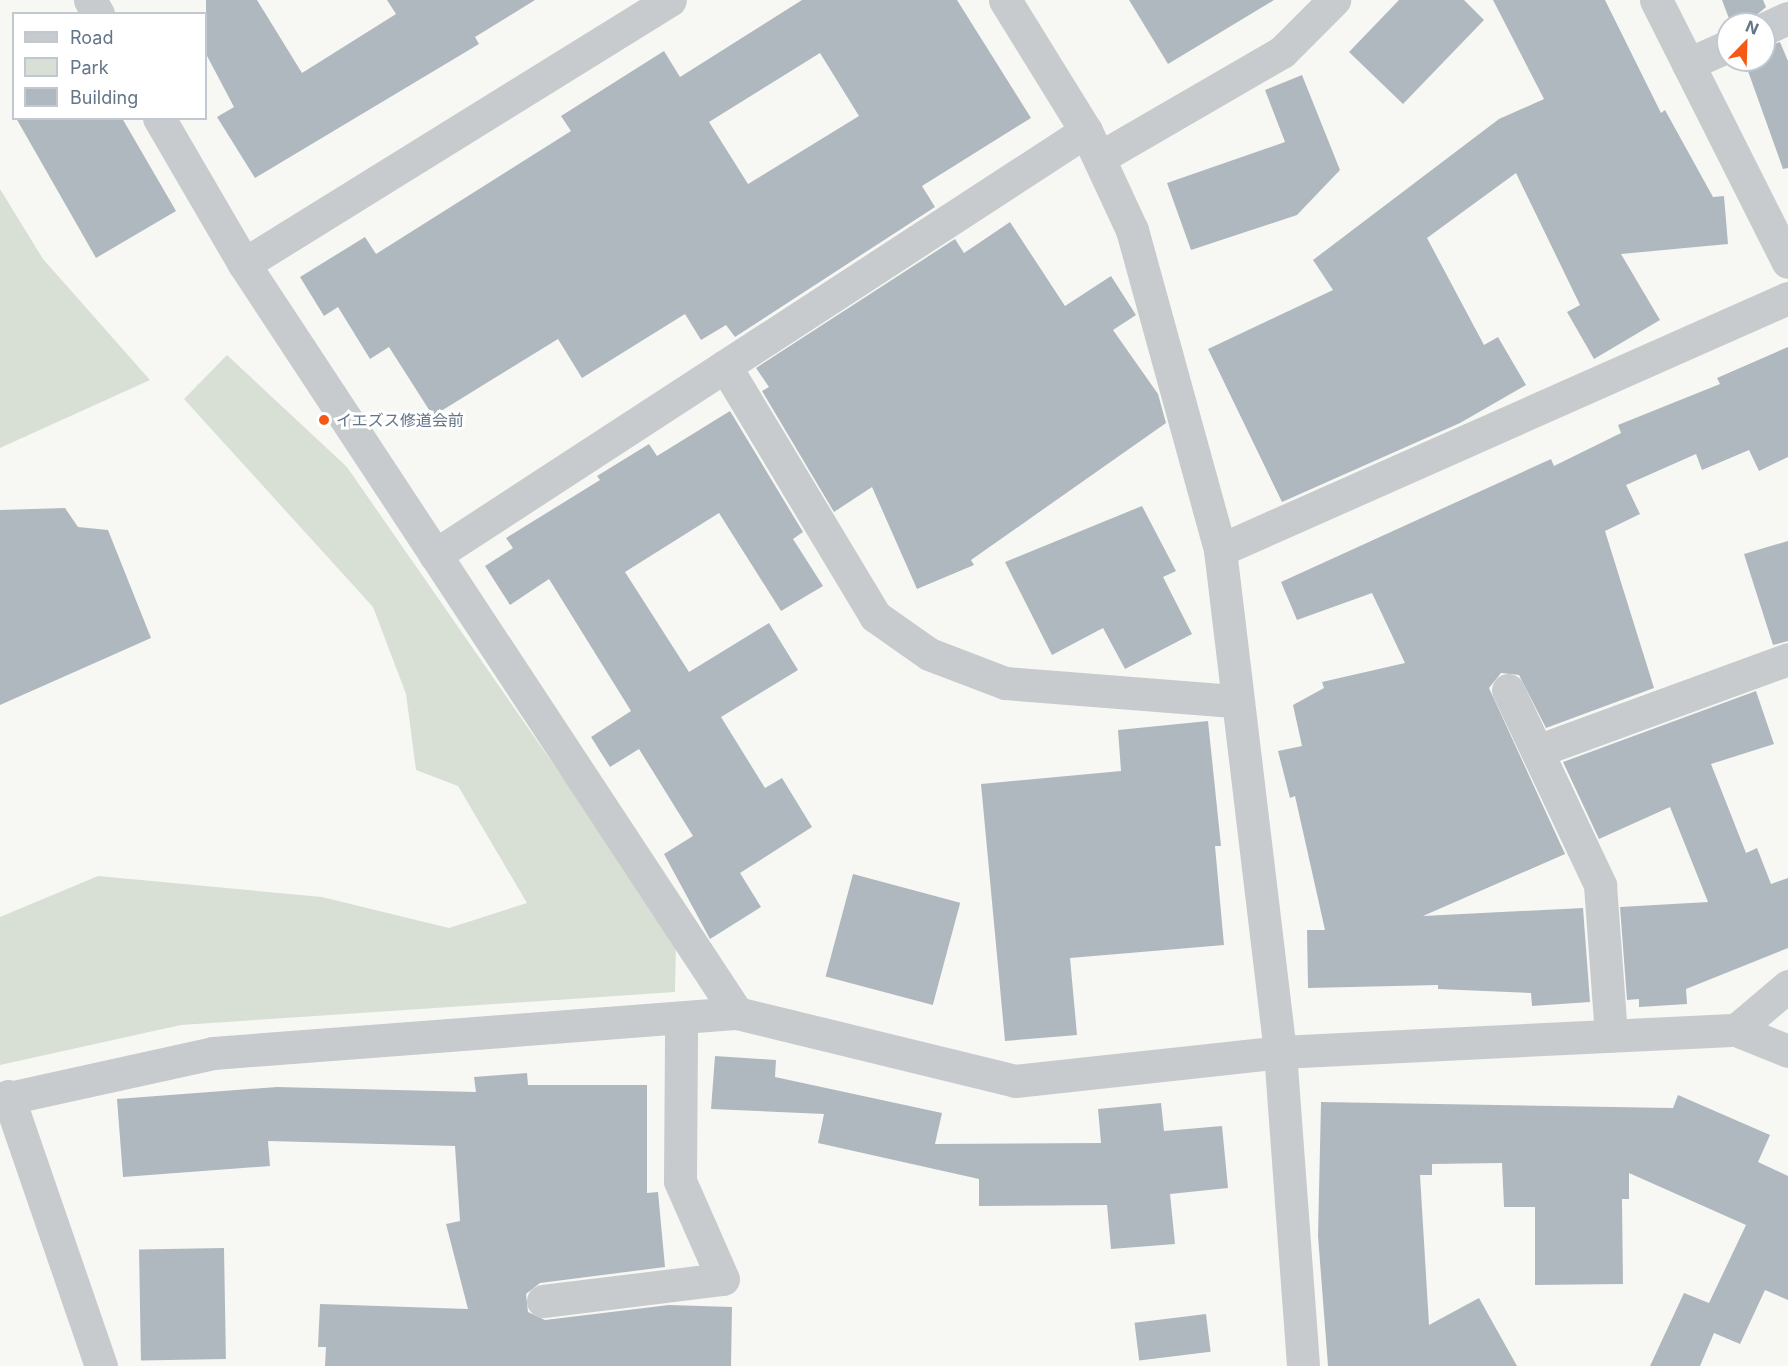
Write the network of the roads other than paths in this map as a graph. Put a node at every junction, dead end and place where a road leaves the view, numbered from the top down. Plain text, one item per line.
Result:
1 (670, 0) edge
2 (1005, 0) edge
3 (1334, 0) edge
4 (1656, 0) edge
5 (1716, 51) edge
6 (1688, 64) junction
7 (160, 120) edge
8 (1092, 145) junction
9 (1788, 262) edge
10 (244, 264) junction
11 (1788, 298) edge
12 (725, 366) junction
13 (1220, 550) junction
14 (435, 555) junction
15 (1788, 660) edge
16 (1509, 690) dead end
17 (1236, 701) junction
18 (1537, 751) junction
19 (1788, 986) edge
20 (737, 1013) junction
21 (681, 1018) junction
22 (1736, 1030) junction
23 (1611, 1036) junction
24 (1788, 1051) edge
25 (1280, 1052) junction
26 (4, 1098) edge
27 (543, 1301) dead end
28 (101, 1366) edge
29 (1303, 1366) edge

1 - 10 street
2 - 8 street
3 - 8 street
4 - 6 street
5 - 6 street
6 - 9 street
7 - 10 street
8 - 12 street
8 - 13 street
10 - 14 street
11 - 13 street
12 - 14 street
12 - 17 street
13 - 17 street
14 - 20 street
15 - 18 street
16 - 18 street
17 - 25 street
18 - 23 street
19 - 22 street
20 - 21 street
20 - 25 street
21 - 26 street
21 - 27 street
22 - 23 street
22 - 24 street
23 - 25 street
25 - 29 street
26 - 28 street

